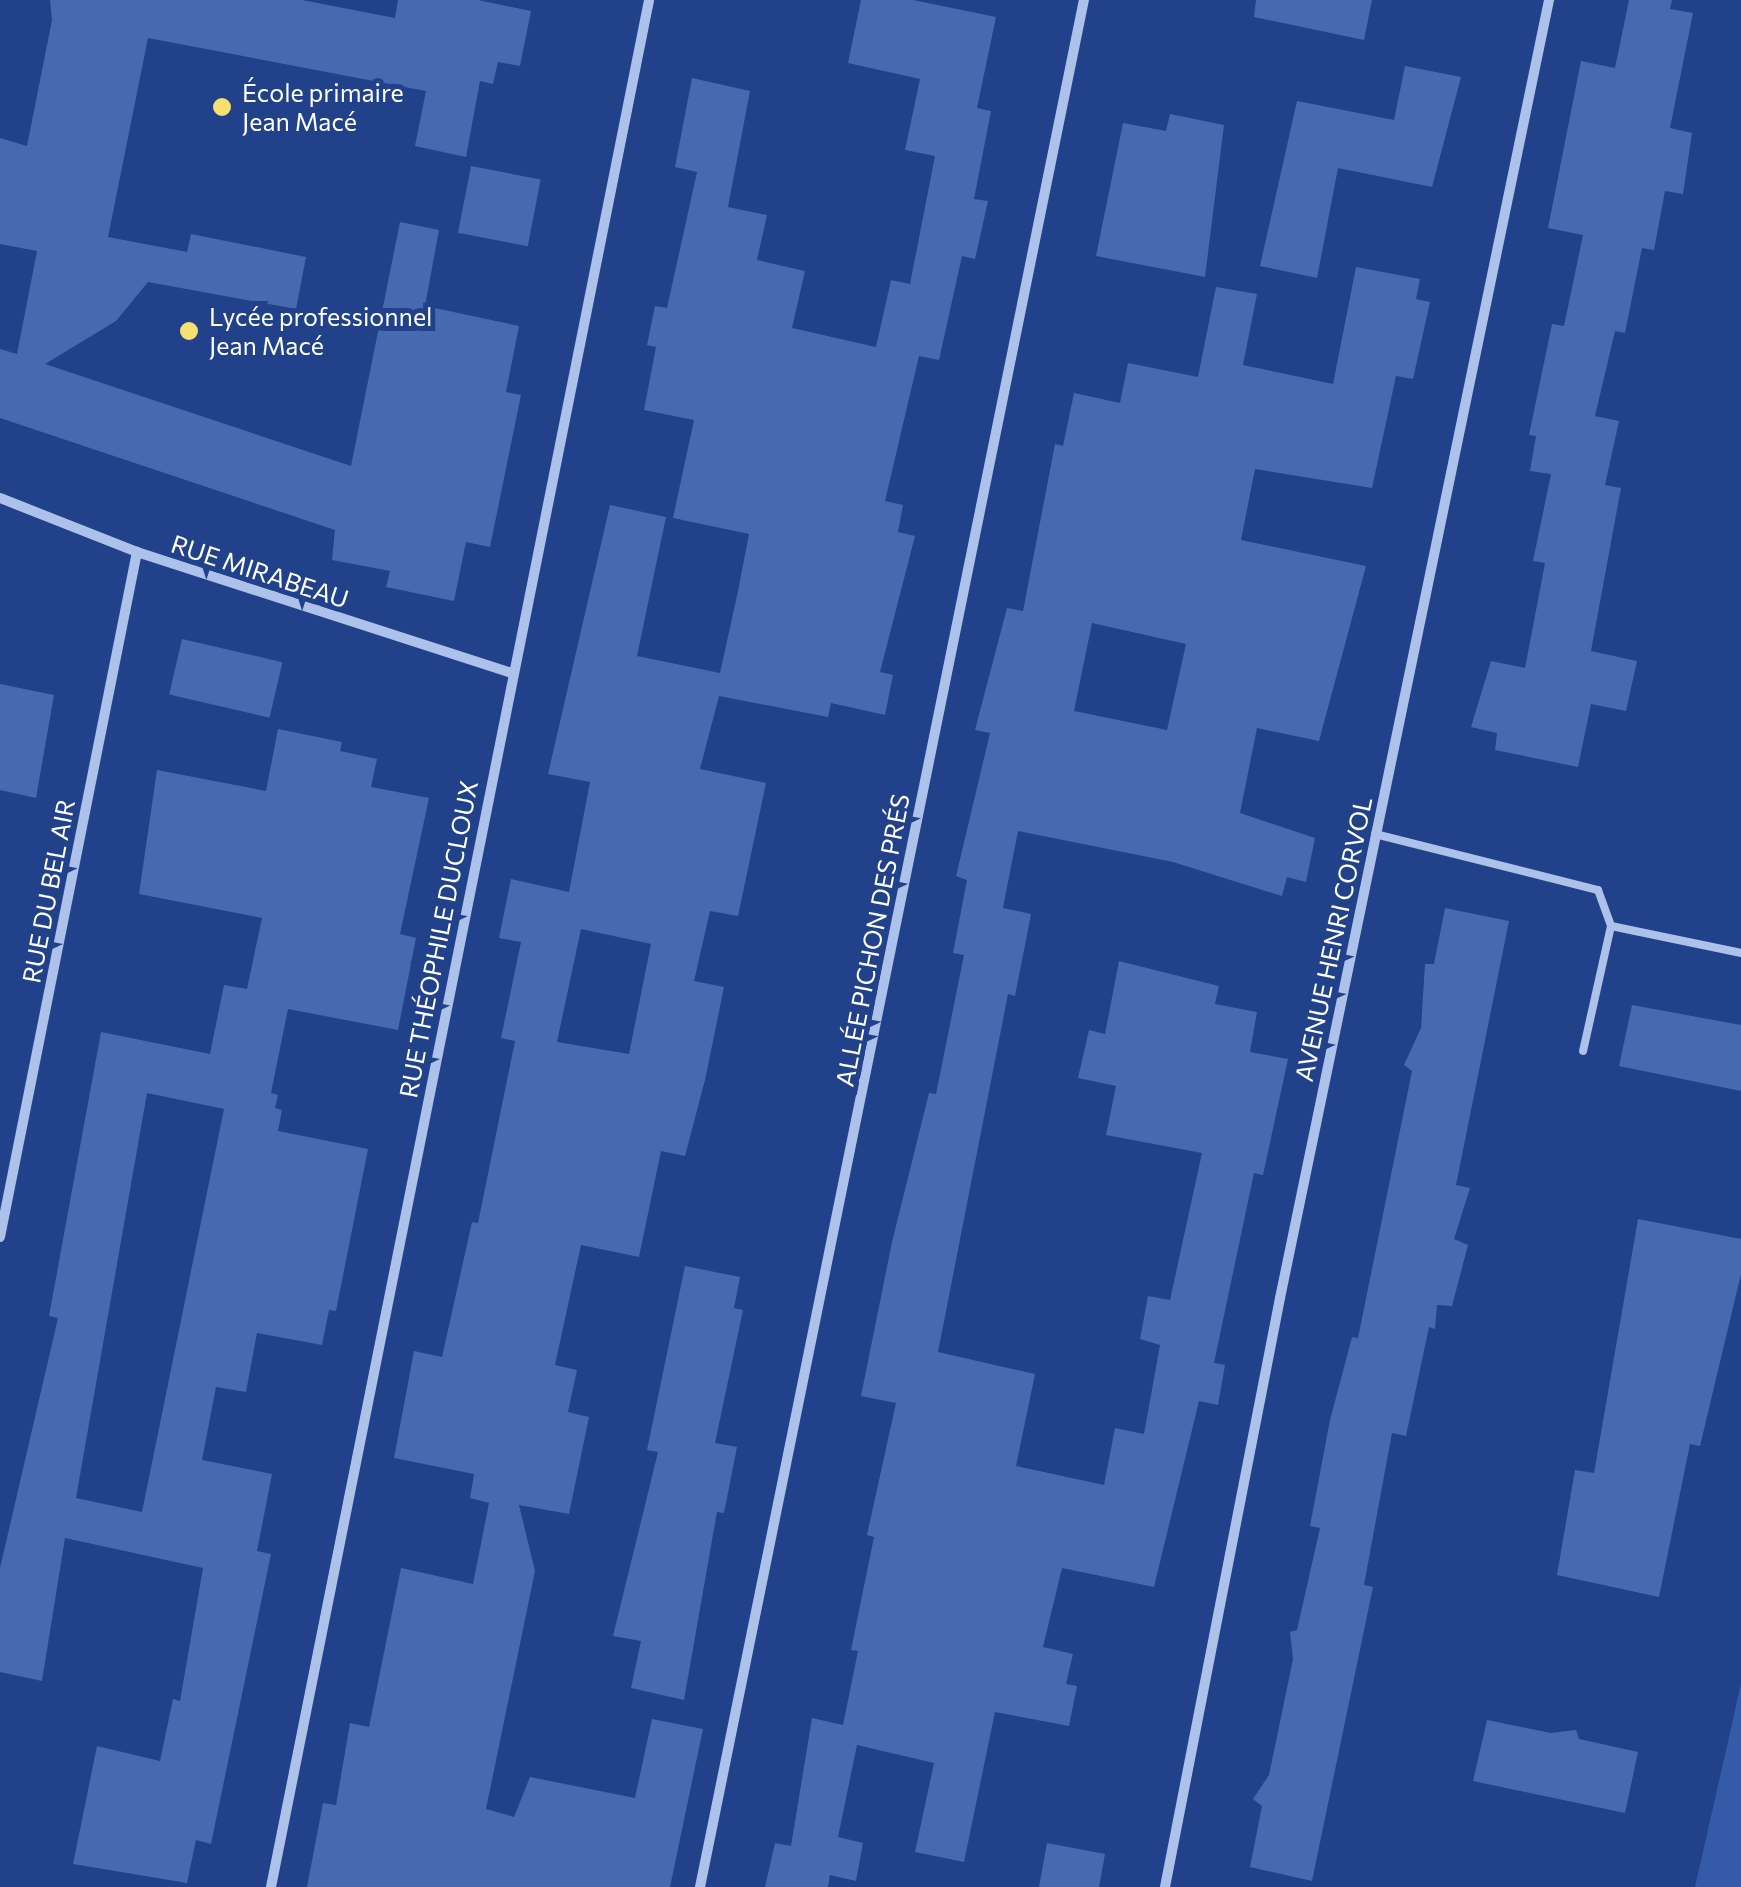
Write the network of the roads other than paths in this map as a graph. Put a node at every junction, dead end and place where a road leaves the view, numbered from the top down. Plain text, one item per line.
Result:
1 (649, 0) edge
2 (1084, 0) edge
3 (1549, 0) edge
4 (0, 498) edge
5 (136, 552) junction
6 (511, 673) junction
7 (1376, 834) junction
8 (1611, 926) junction
9 (1741, 954) edge
10 (1584, 1052) dead end
11 (0, 1237) edge
12 (270, 1887) edge
13 (700, 1887) edge
14 (1165, 1887) edge

1 - 6 street, RUE THÉOPHILE DUCLOUX
2 - 13 street, ALLÉE PICHON DES PRÉS
3 - 7 street, AVENUE HENRI CORVOL
4 - 5 street, RUE MIRABEAU
5 - 6 street, RUE MIRABEAU
5 - 11 street, RUE DU BEL AIR
6 - 12 street, RUE THÉOPHILE DUCLOUX
7 - 8 lane
7 - 14 street, AVENUE HENRI CORVOL
8 - 9 lane
8 - 10 lane

